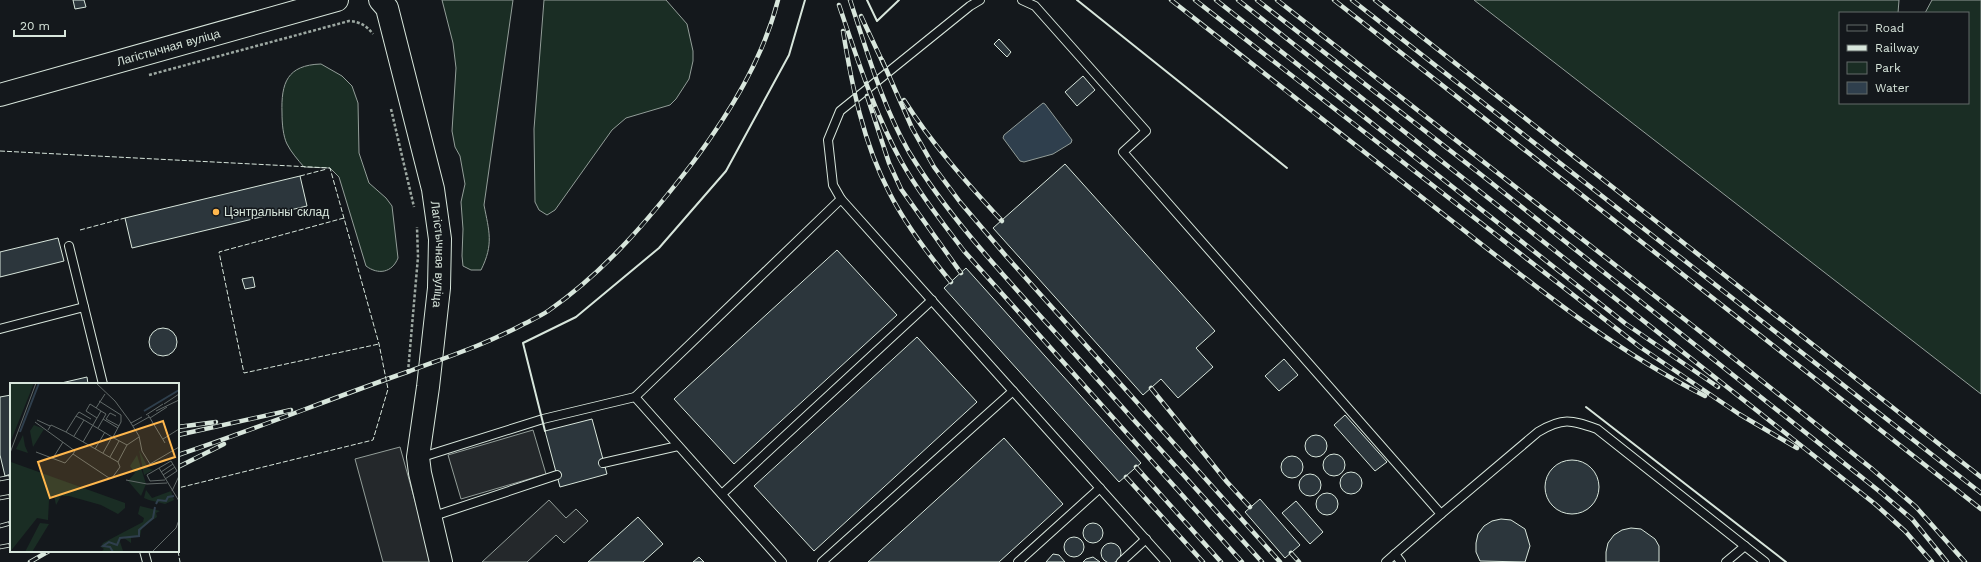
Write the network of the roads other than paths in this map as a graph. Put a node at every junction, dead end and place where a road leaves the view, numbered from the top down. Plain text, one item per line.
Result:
1 (338, 0) edge
2 (380, 0) edge
3 (980, 0) edge
4 (1022, 0) edge
5 (0, 95) edge
6 (841, 198) junction
7 (70, 246) dead end
8 (932, 300) junction
9 (84, 307) junction
10 (0, 329) edge
11 (103, 383) edge
12 (1013, 391) junction
13 (635, 397) junction
14 (678, 446) junction
15 (418, 458) junction
16 (603, 463) dead end
17 (557, 475) dead end
18 (1100, 488) junction
19 (722, 494) junction
20 (1441, 514) junction
21 (429, 518) junction
22 (1146, 539) junction
23 (1746, 546) junction
24 (144, 552) edge
25 (1395, 554) junction
26 (147, 562) edge
27 (441, 562) edge
28 (782, 562) edge
29 (822, 562) edge
30 (1018, 562) edge
31 (1121, 562) edge
32 (1166, 562) edge
33 (1386, 562) edge
34 (1401, 562) edge
35 (1726, 562) edge
36 (1765, 562) edge

1 - 5 street, Лагістычная вуліца
2 - 15 street, Лагістычная вуліца
3 - 6 lane
4 - 20 lane
6 - 8 lane
6 - 13 lane
7 - 9 lane
8 - 12 lane
8 - 19 lane
9 - 10 lane
9 - 11 lane
12 - 18 lane
12 - 29 lane
13 - 14 lane
13 - 15 lane
14 - 16 lane
14 - 19 lane
15 - 21 street, Лагістычная вуліца
17 - 21 lane
18 - 22 lane
18 - 30 lane
19 - 28 lane
20 - 23 lane
20 - 25 lane
21 - 27 street, Лагістычная вуліца
22 - 31 lane
22 - 32 lane
23 - 35 lane
23 - 36 lane
24 - 26 lane
25 - 33 lane
25 - 34 lane

